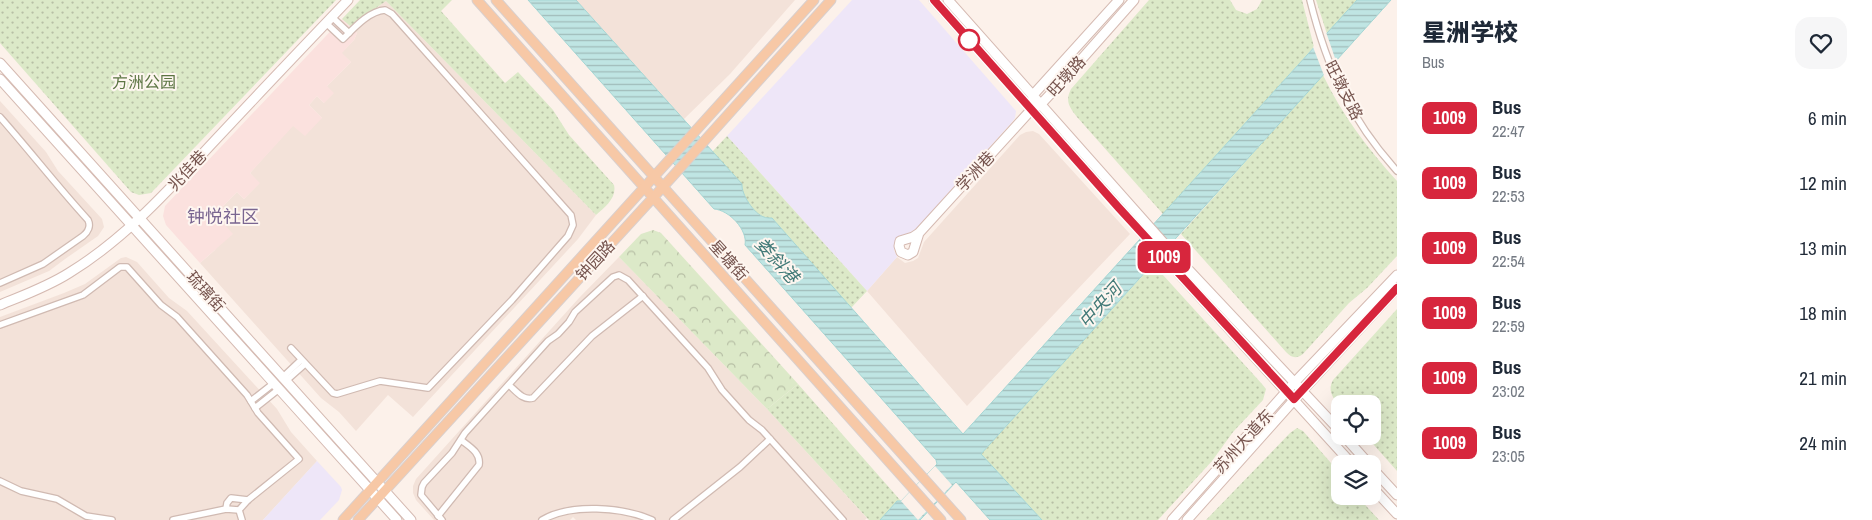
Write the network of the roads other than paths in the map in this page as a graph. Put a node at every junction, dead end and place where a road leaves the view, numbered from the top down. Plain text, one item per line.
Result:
1 (348, 0) edge
2 (477, 0) edge
3 (496, 0) edge
4 (814, 0) edge
5 (831, 0) edge
6 (934, 0) edge
7 (948, 0) edge
8 (1119, 0) edge
9 (1134, 0) edge
10 (1310, 0) edge
11 (329, 20) junction
12 (349, 33) junction
13 (0, 63) edge
14 (0, 79) edge
15 (1033, 95) junction
16 (1041, 104) junction
17 (1031, 110) junction
18 (0, 117) edge
19 (1397, 170) edge
20 (654, 176) junction
21 (663, 186) junction
22 (644, 187) junction
23 (653, 198) junction
24 (141, 218) junction
25 (133, 225) junction
26 (919, 232) dead end
27 (1166, 252) junction
28 (1397, 275) edge
29 (0, 283) edge
30 (1397, 288) edge
31 (643, 296) junction
32 (0, 305) edge
33 (0, 326) edge
34 (291, 348) dead end
35 (303, 362) junction
36 (285, 378) junction
37 (1294, 383) junction
38 (508, 385) junction
39 (277, 386) junction
40 (1287, 391) junction
41 (1302, 391) junction
42 (1294, 399) junction
43 (251, 401) junction
44 (255, 408) junction
45 (1331, 422) edge
46 (770, 439) junction
47 (461, 440) junction
48 (1352, 445) edge
49 (1344, 455) edge
50 (1361, 455) edge
51 (1381, 478) edge
52 (0, 481) edge
53 (378, 481) junction
54 (370, 489) junction
55 (385, 490) junction
56 (1397, 495) edge
57 (1381, 497) edge
58 (378, 499) junction
59 (248, 500) junction
60 (226, 508) junction
61 (239, 510) junction
62 (1397, 514) edge
63 (440, 518) edge
64 (112, 520) edge
65 (173, 520) edge
66 (242, 520) edge
67 (343, 520) edge
68 (358, 520) edge
69 (397, 520) edge
70 (411, 520) edge
71 (542, 520) edge
72 (652, 520) edge
73 (673, 520) edge
74 (843, 520) edge
75 (941, 520) edge
76 (961, 520) edge
77 (1172, 520) edge
78 (1187, 520) edge

1 - 11 main road, 兆佳巷
2 - 22 main road, 星塘街
3 - 20 main road, 星塘街
4 - 20 main road, 钟园路
5 - 21 main road, 钟园路
6 - 17 main road
7 - 15 main road
8 - 15 main road, 旺墩路
9 - 16 main road, 旺墩路
10 - 19 street, 旺墩支路
11 - 12 street
11 - 12 street
11 - 24 main road, 兆佳巷
12 - 35 street
13 - 24 main road, 琉璃街
14 - 25 main road, 琉璃街
15 - 16 main road
15 - 17 main road, 旺墩路
16 - 17 main road, 旺墩路
16 - 27 main road
17 - 26 main road, 学洲巷
17 - 27 main road
18 - 29 street
20 - 21 main road, 星塘街
20 - 22 main road, 钟园路
21 - 23 main road, 钟园路
21 - 76 main road, 星塘街
22 - 23 main road, 星塘街
22 - 53 main road, 钟园路
23 - 55 main road, 钟园路
23 - 75 main road, 星塘街
24 - 25 main road, 兆佳巷
24 - 36 main road, 琉璃街
25 - 32 main road, 兆佳巷
25 - 39 main road, 琉璃街
27 - 37 main road
27 - 40 main road
28 - 37 main road, 苏州大道东
30 - 41 main road, 苏州大道东
31 - 38 street
31 - 38 street
31 - 46 street
33 - 43 street
34 - 35 street
35 - 36 street
36 - 53 main road, 琉璃街
37 - 40 main road, 苏州大道东
37 - 41 main road
38 - 47 street
39 - 43 street
39 - 44 street
39 - 54 main road, 琉璃街
40 - 42 main road
40 - 77 main road, 苏州大道东
41 - 42 main road, 苏州大道东
41 - 45 main road
42 - 49 main road
42 - 78 main road, 苏州大道东
43 - 44 street
44 - 59 street
46 - 73 street
46 - 74 street
47 - 63 street
47 - 63 street
48 - 50 main road
51 - 56 main road
52 - 64 street
53 - 54 main road, 钟园路
53 - 55 main road, 琉璃街
54 - 58 main road, 琉璃街
54 - 67 main road, 钟园路
55 - 58 main road, 钟园路
55 - 70 main road, 琉璃街
57 - 62 main road
58 - 68 main road, 钟园路
58 - 69 main road, 琉璃街
59 - 60 street
59 - 61 street
60 - 61 street
60 - 65 street
61 - 66 street
71 - 72 street

